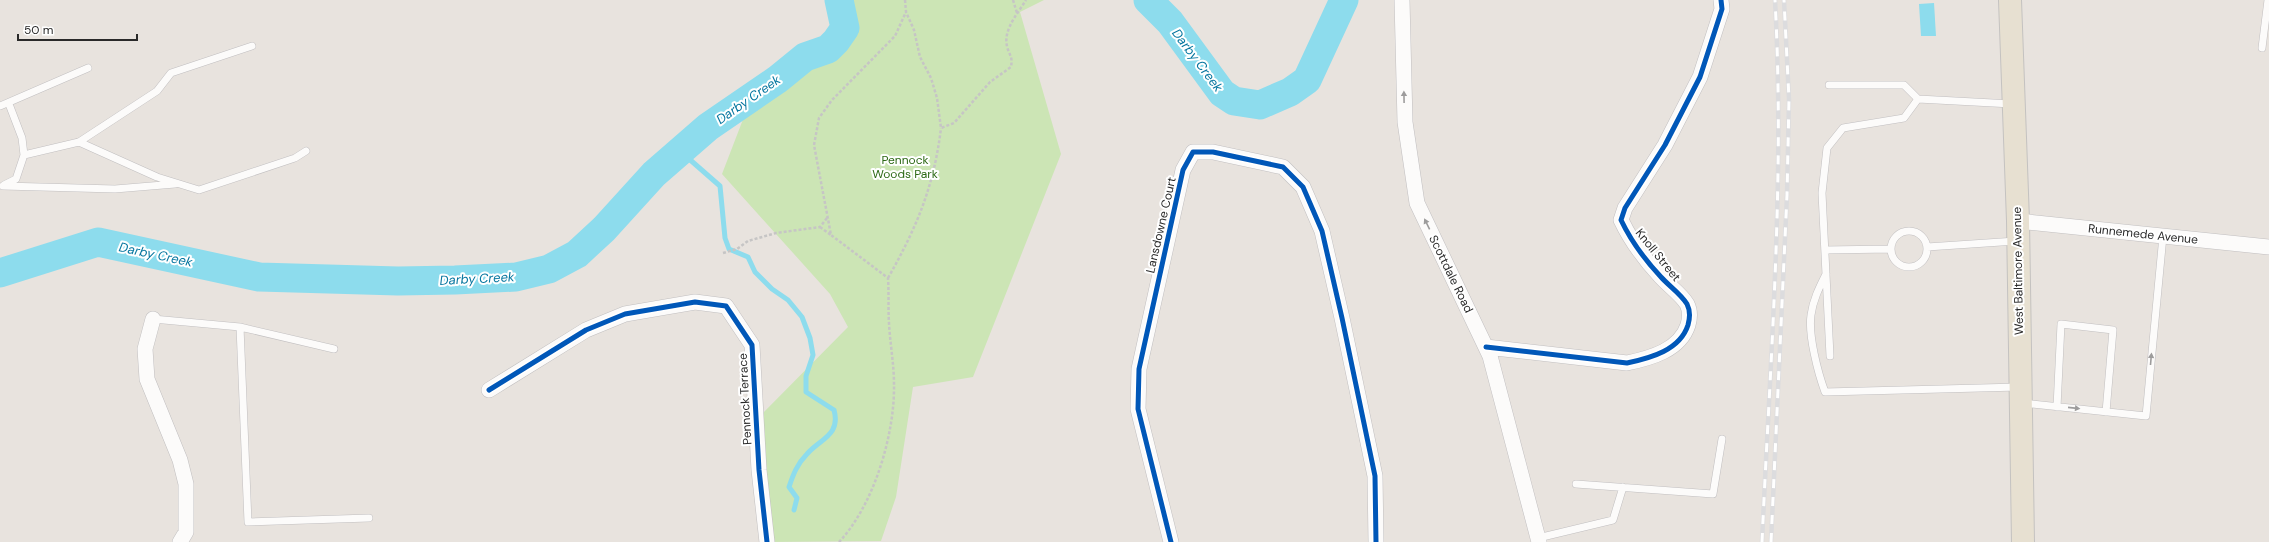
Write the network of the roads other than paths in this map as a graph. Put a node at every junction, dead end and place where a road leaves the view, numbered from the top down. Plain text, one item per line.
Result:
1 (1402, 0) edge
2 (1721, 0) edge
3 (2010, 0) edge
4 (2268, 0) edge
5 (252, 46) dead end
6 (2262, 48) dead end
7 (88, 68) dead end
8 (1829, 85) dead end
9 (1918, 99) junction
10 (9, 104) junction
11 (2014, 104) junction
12 (0, 106) edge
13 (79, 142) junction
14 (306, 151) dead end
15 (24, 155) junction
16 (179, 184) junction
17 (2, 186) edge
18 (2018, 231) junction
19 (2162, 236) junction
20 (1927, 247) junction
21 (2269, 247) edge
22 (1891, 249) junction
23 (1825, 250) junction
24 (1826, 274) junction
25 (153, 319) joint
26 (240, 327) junction
27 (1486, 347) junction
28 (334, 349) dead end
29 (1830, 356) dead end
30 (489, 390) dead end
31 (2021, 395) junction
32 (2057, 406) junction
33 (2106, 412) junction
34 (1722, 439) dead end
35 (1576, 484) dead end
36 (1622, 487) junction
37 (369, 518) dead end
38 (1539, 540) edge
39 (180, 542) edge
40 (766, 542) edge
41 (1171, 542) edge
42 (1376, 542) edge
43 (2023, 542) edge

27 -> 1 street, Scottdale Road
2 - 27 street, Knoll Street
3 - 11 main road, West Baltimore Avenue
4 - 6 lane
5 - 13 lane
7 - 10 lane
8 - 9 lane
9 - 11 lane
9 - 23 lane
10 - 12 lane
10 - 15 lane
11 - 18 main road, West Baltimore Avenue
13 - 15 lane
13 - 16 lane
14 - 16 lane
15 - 17 lane
16 - 17 lane
18 - 19 street, Runnemede Avenue
18 - 20 lane
18 - 31 main road, West Baltimore Avenue
19 - 21 street, Runnemede Avenue
33 -> 19 lane
20 - 22 lane
20 - 22 lane
22 - 23 lane
23 - 24 lane
24 - 29 lane
24 - 31 lane
25 - 26 lane
25 - 39 street
26 - 28 lane
26 - 37 lane
27 - 38 street, Scottdale Road
30 - 40 street, Pennock Terrace
31 - 32 lane
31 - 43 main road, West Baltimore Avenue
32 -> 33 lane
32 - 33 lane
34 - 36 lane
35 - 36 lane
36 - 38 lane
41 - 42 street, Lansdowne Court

